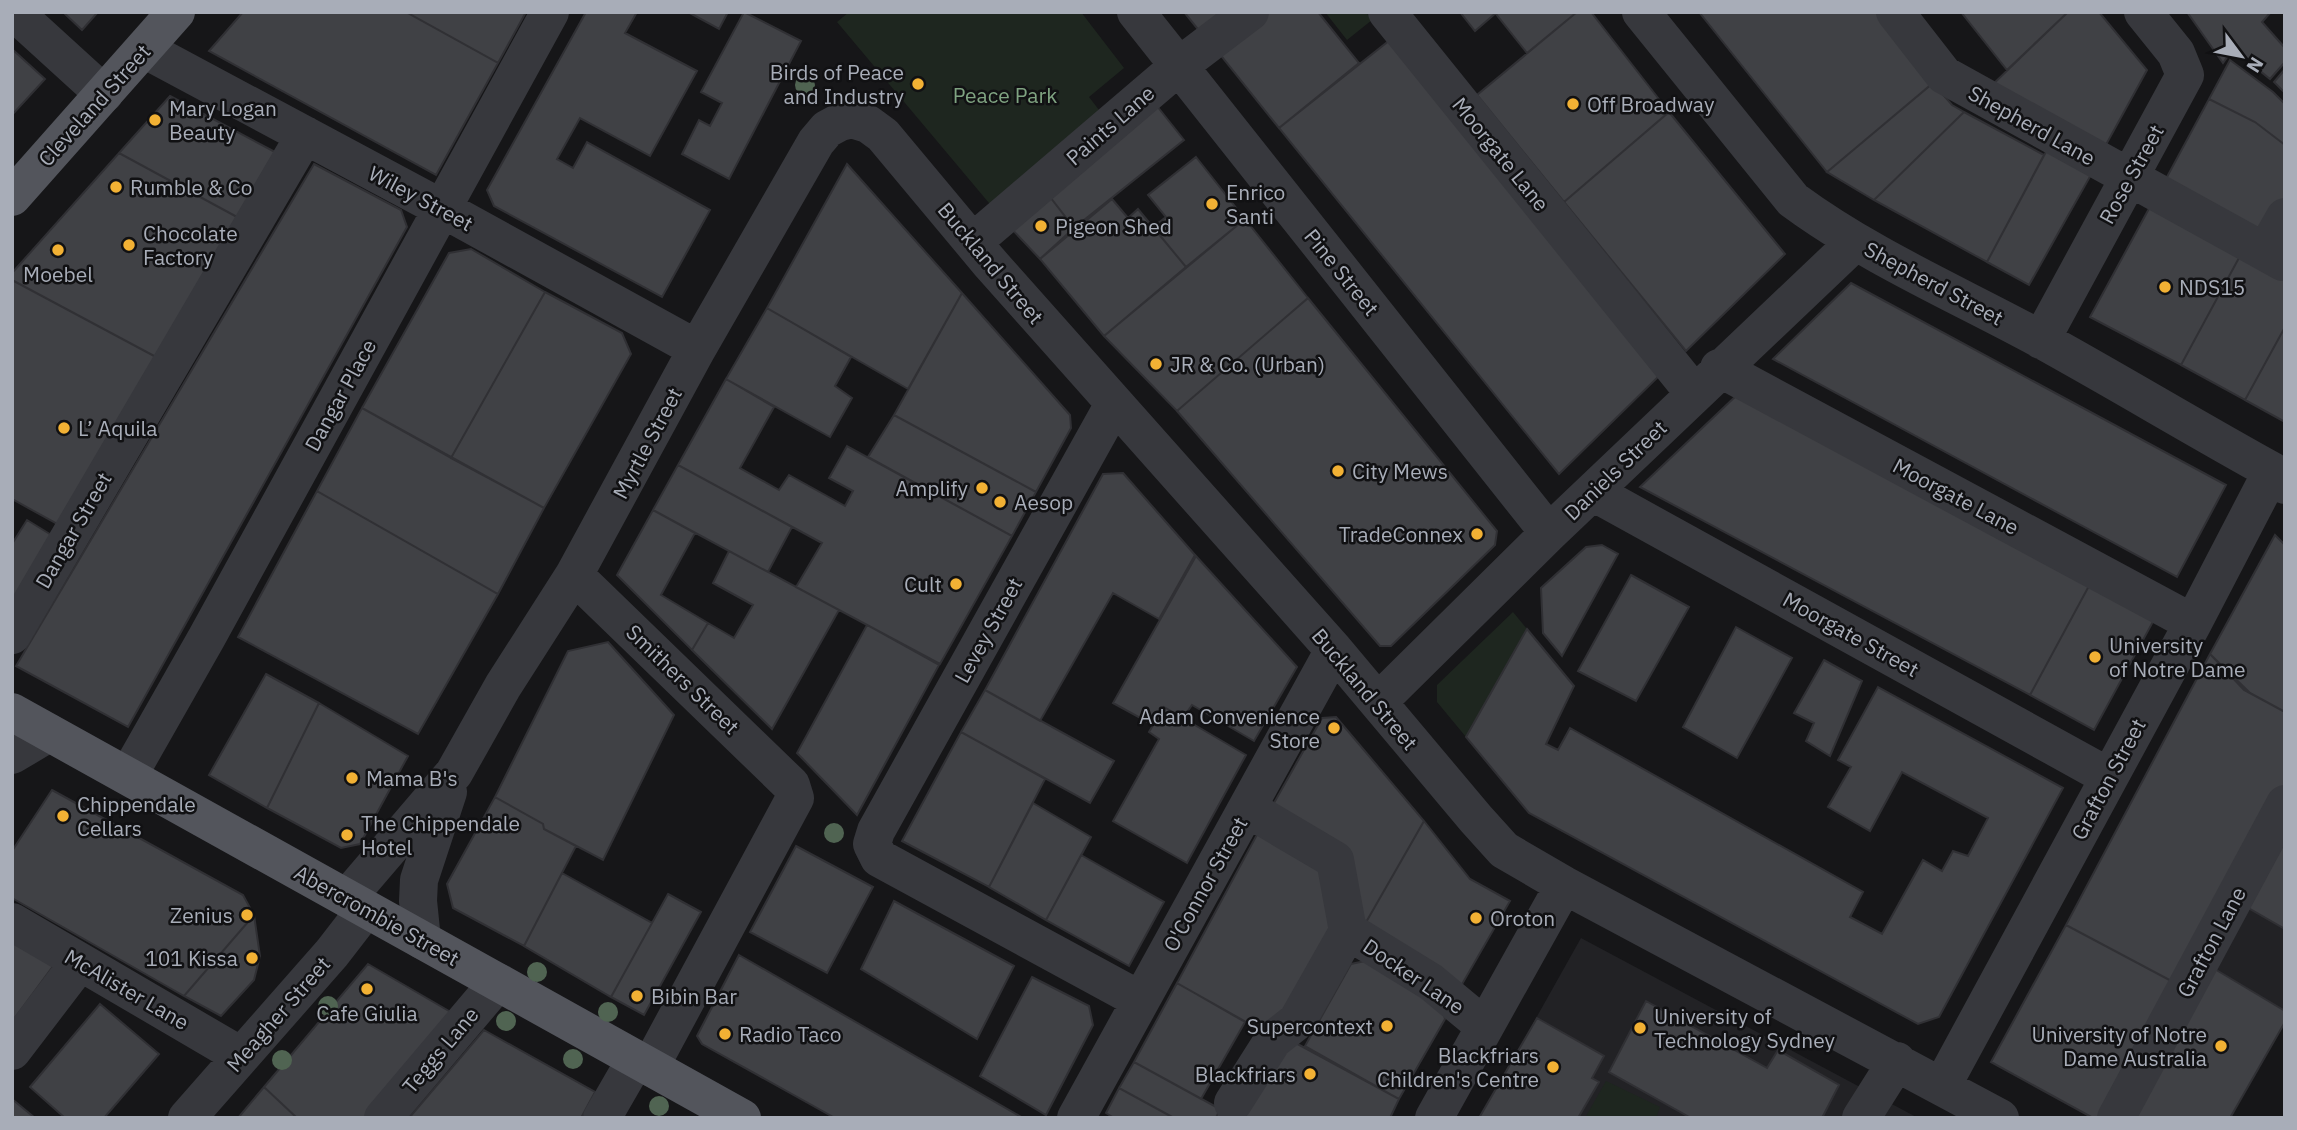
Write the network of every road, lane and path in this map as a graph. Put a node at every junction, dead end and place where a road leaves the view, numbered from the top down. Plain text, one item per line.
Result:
1 (14, 12) edge
2 (176, 12) edge
3 (550, 12) edge
4 (1136, 12) edge
5 (1250, 12) edge
6 (1387, 12) edge
7 (1641, 12) edge
8 (1895, 12) edge
9 (2143, 12) edge
10 (144, 49) junction
11 (1179, 66) junction
12 (104, 93) junction
13 (846, 121) joint
14 (305, 135) junction
15 (2128, 179) junction
16 (12, 197) edge
17 (442, 208) junction
18 (2285, 217) edge
19 (973, 242) junction
20 (1855, 242) junction
21 (2041, 340) junction
22 (697, 349) junction
23 (1707, 381) junction
24 (1114, 404) junction
25 (2280, 476) edge
26 (1593, 492) junction
27 (1549, 533) junction
28 (574, 575) junction
29 (2193, 623) junction
30 (12, 635) edge
31 (1334, 650) junction
32 (1378, 702) junction
33 (12, 712) edge
34 (49, 733) junction
35 (12, 755) edge
36 (454, 773) junction
37 (128, 776) junction
38 (2109, 777) junction
39 (2285, 804) edge
40 (1247, 808) junction
41 (1564, 885) junction
42 (356, 904) junction
43 (12, 922) edge
44 (1348, 931) junction
45 (422, 940) junction
46 (80, 962) junction
47 (498, 982) junction
48 (1140, 1000) junction
49 (1484, 1026) junction
50 (12, 1051) edge
51 (241, 1056) junction
52 (1896, 1061) junction
53 (643, 1063) junction
54 (1942, 1086) junction
55 (1233, 1103) dead end
56 (187, 1118) edge
57 (383, 1118) edge
58 (602, 1118) edge
59 (742, 1118) edge
60 (1076, 1118) edge
61 (1434, 1118) edge
62 (1861, 1118) edge
63 (2000, 1118) edge
64 (2116, 1118) edge

1 - 12 street
2 - 10 main road, Cleveland Street
3 - 17 street, Dangar Place
4 - 11 street, Pine Street
5 - 11 street, Paints Lane
6 - 23 street, Moorgate Lane
7 - 20 street, Shepherd Street
8 - 15 street, Shepherd Lane
9 - 15 street, Rose Street
10 - 12 main road, Cleveland Street
10 - 14 street, Wiley Street
11 - 19 street, Paints Lane
11 - 27 street, Pine Street
12 - 16 main road, Cleveland Street
13 - 19 street, Buckland Street
13 - 22 street, Myrtle Street
14 - 17 street, Wiley Street
14 - 30 street, Dangar Street
15 - 18 street, Shepherd Lane
15 - 21 street, Rose Street
17 - 22 street, Wiley Street
17 - 37 street, Dangar Place
19 - 24 street, Buckland Street
20 - 21 street, Shepherd Street
20 - 23 street, Daniels Street
21 - 25 street, Shepherd Street
22 - 28 street, Myrtle Street
23 - 26 street, Daniels Street
23 - 29 street, Moorgate Lane
24 - 31 street, Buckland Street
24 - 48 street, Levey Street
25 - 29 street, Grafton Street
26 - 27 street, Daniels Street
26 - 38 street, Moorgate Street
27 - 32 street, Daniels Street
28 - 36 street, Myrtle Street
28 - 53 street, Smithers Street
29 - 38 street, Grafton Street
31 - 32 street, Buckland Street
31 - 40 street, O'Connor Street
32 - 41 street, Buckland Street
33 - 34 main road, Abercrombie Street
34 - 35 street
34 - 37 main road, Abercrombie Street
36 - 42 street, Myrtle Street
36 - 45 street, Myrtle Street
37 - 42 main road, Abercrombie Street
38 - 54 street, Grafton Street
39 - 64 street, Grafton Lane
40 - 44 street, Docker Lane
40 - 48 street, O'Connor Street
41 - 49 street
41 - 52 street, Buckland Street
42 - 45 main road, Abercrombie Street
42 - 51 street, Meagher Street
43 - 46 street, McAlister Lane
44 - 49 street, Docker Lane
44 - 55 street
45 - 47 main road, Abercrombie Street
46 - 50 street
46 - 51 street, McAlister Lane
47 - 53 main road, Abercrombie Street
47 - 57 street, Teggs Lane
48 - 60 street, O'Connor Street
49 - 61 street
51 - 56 street, Meagher Street
52 - 54 street, Buckland Street
52 - 62 street
53 - 58 street
53 - 59 main road, Abercrombie Street
54 - 63 street, Buckland Street

